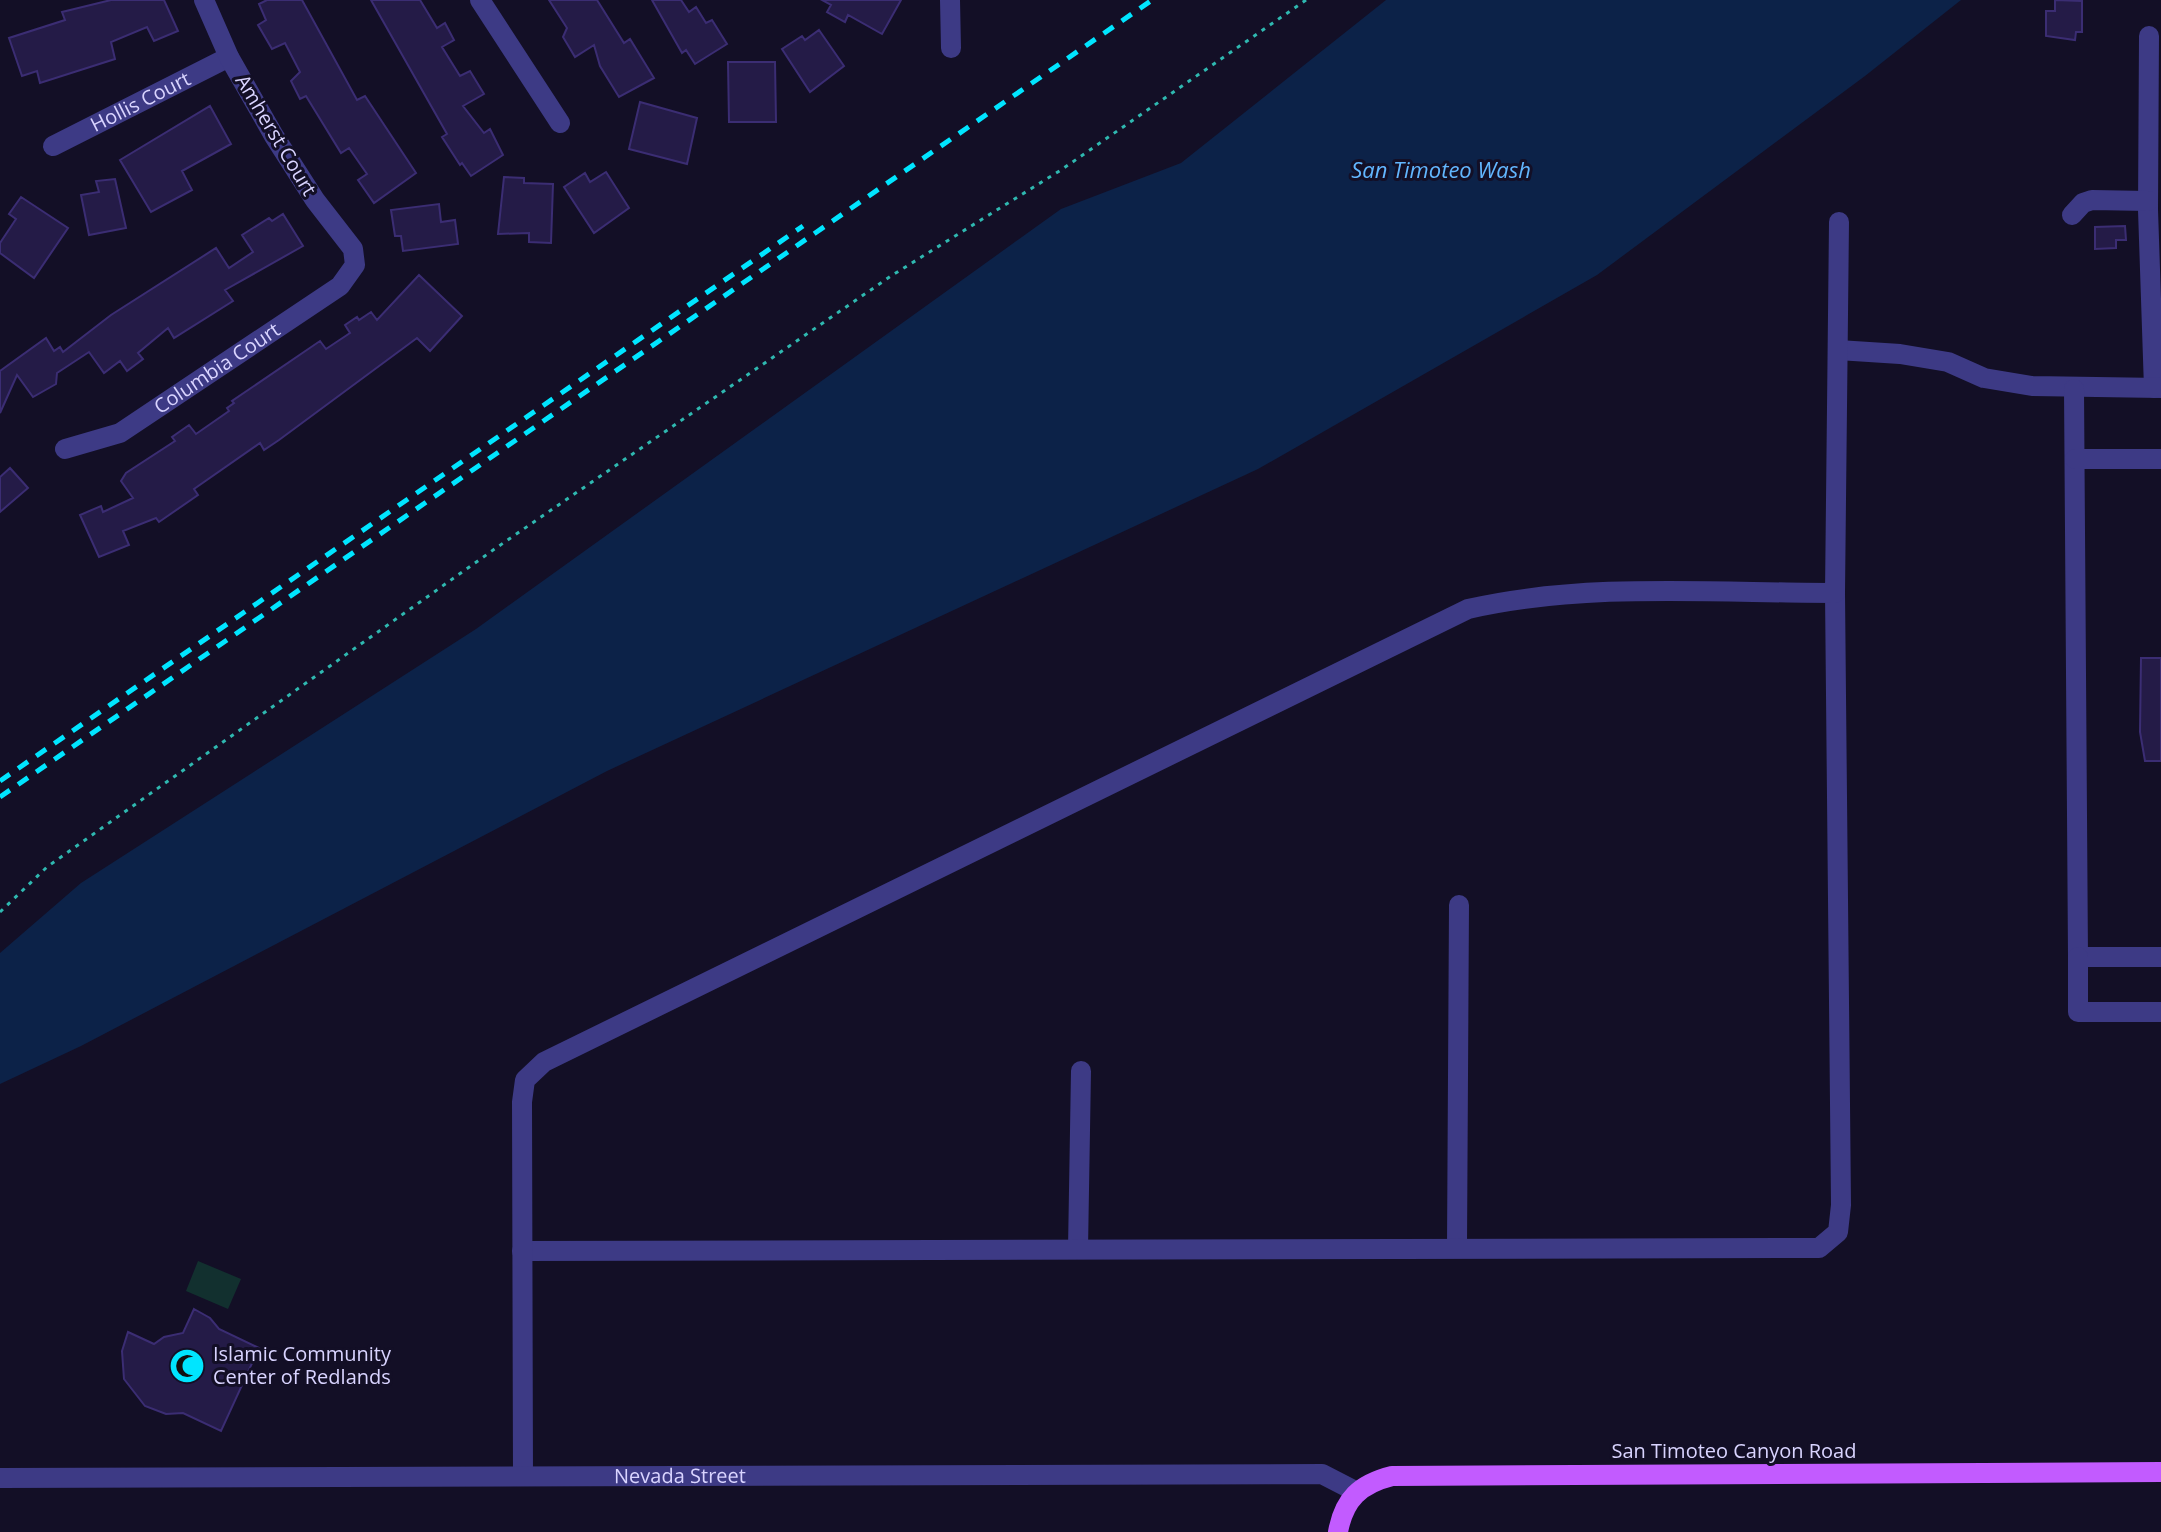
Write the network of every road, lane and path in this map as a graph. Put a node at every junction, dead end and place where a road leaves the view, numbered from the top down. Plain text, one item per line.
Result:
1 (204, 0) edge
2 (480, 0) edge
3 (950, 0) edge
4 (1306, 0) edge
5 (2149, 36) dead end
6 (951, 48) dead end
7 (229, 57) junction
8 (560, 123) dead end
9 (53, 146) dead end
10 (2148, 201) junction
11 (2072, 215) dead end
12 (1839, 222) dead end
13 (355, 265) joint
14 (1838, 350) junction
15 (2157, 388) edge
16 (2074, 389) junction
17 (65, 449) dead end
18 (2075, 459) junction
19 (2161, 459) edge
20 (1835, 593) junction
21 (1459, 905) dead end
22 (0, 912) edge
23 (2078, 957) junction
24 (2161, 957) edge
25 (2161, 1012) edge
26 (1081, 1071) dead end
27 (1457, 1247) junction
28 (1078, 1249) junction
29 (522, 1251) junction
30 (2161, 1472) edge
31 (523, 1476) junction
32 (0, 1478) edge
33 (1355, 1491) junction
34 (1338, 1532) edge

1 - 7 street, Amherst Court
2 - 8 street
3 - 6 street
4 - 22 path
5 - 10 street
7 - 9 street, Hollis Court
7 - 13 street, Amherst Court
10 - 11 street
10 - 15 street
12 - 14 street
13 - 17 street, Columbia Court
14 - 16 street
14 - 20 street
15 - 16 street
16 - 18 street
18 - 19 street
18 - 23 street
20 - 27 street
20 - 29 street
21 - 27 street
23 - 24 street
23 - 25 street
26 - 28 street
27 - 28 street
28 - 29 street
29 - 31 street
30 - 33 main road, San Timoteo Canyon Road
31 - 32 street, Nevada Street
31 - 33 street, Nevada Street
33 - 34 main road

